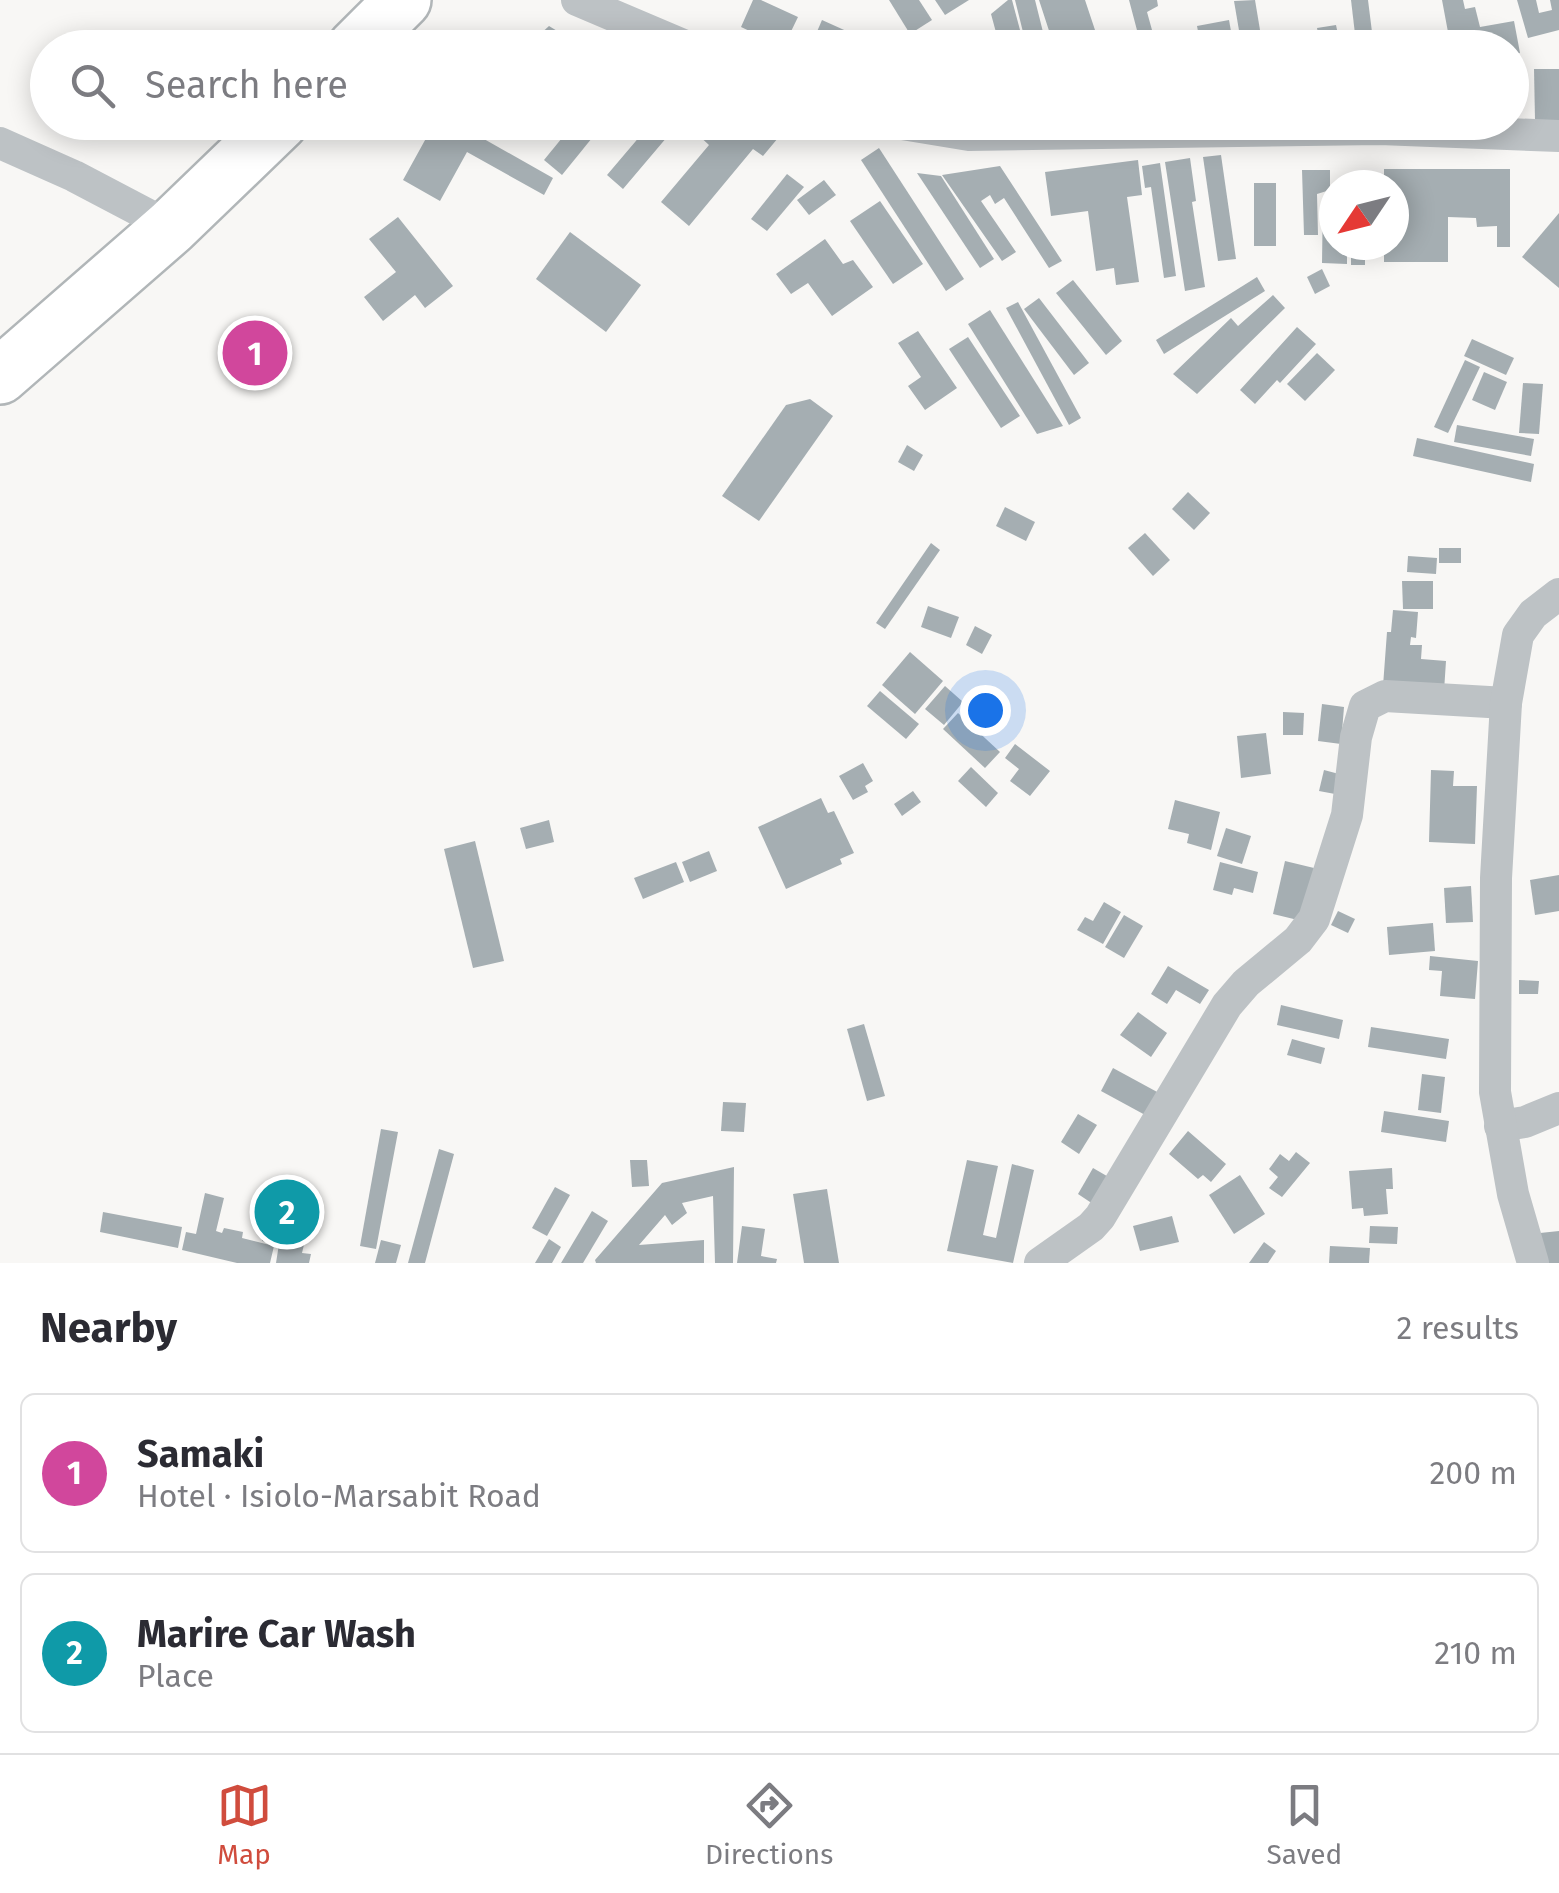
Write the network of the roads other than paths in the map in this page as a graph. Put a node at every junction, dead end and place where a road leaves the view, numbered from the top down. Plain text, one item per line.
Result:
1 (403, 0) edge
2 (577, 0) edge
3 (373, 30) edge
4 (648, 30) edge
5 (1529, 135) edge
6 (1559, 136) edge
7 (261, 140) edge
8 (0, 143) edge
9 (171, 227) junction
10 (0, 376) edge
11 (1559, 594) edge
12 (1506, 703) junction
13 (1559, 1108) edge
14 (1500, 1126) junction
15 (1040, 1263) edge
16 (1534, 1263) edge

1 - 3 highway
2 - 4 street
5 - 6 street
7 - 9 highway
8 - 9 street
9 - 10 highway
11 - 12 street
12 - 14 street
12 - 15 street
13 - 14 street
14 - 16 street

